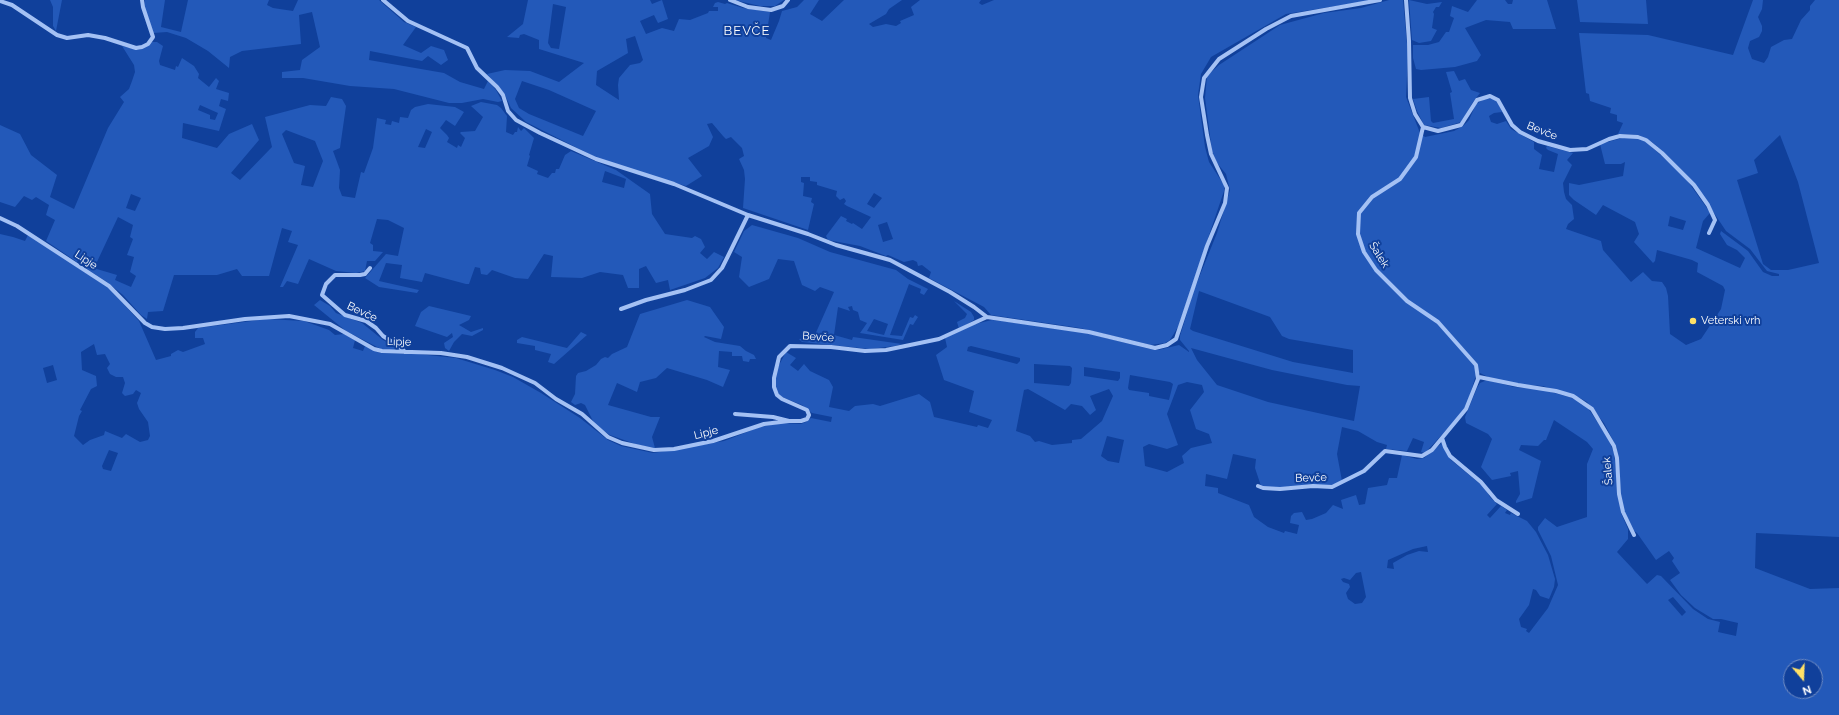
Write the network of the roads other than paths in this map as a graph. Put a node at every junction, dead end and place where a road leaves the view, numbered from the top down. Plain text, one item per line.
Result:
1 (142, 0) edge
2 (383, 0) edge
3 (730, 0) edge
4 (788, 0) edge
5 (1380, 0) edge
6 (1406, 0) edge
7 (0, 1) edge
8 (1423, 127) junction
9 (748, 215) junction
10 (0, 218) edge
11 (1709, 233) dead end
12 (370, 268) dead end
13 (621, 309) dead end
14 (987, 317) junction
15 (405, 352) junction
16 (1479, 377) junction
17 (735, 414) dead end
18 (789, 421) junction
19 (1442, 438) junction
20 (1258, 486) dead end
21 (1518, 514) dead end
22 (1634, 535) dead end

1 - 7 street
2 - 9 street
3 - 4 street
5 - 14 street
6 - 8 street
8 - 11 street, Bevče
8 - 16 street, Šalek
9 - 13 street
9 - 14 street
10 - 15 street, Lipje
12 - 15 street, Bevče
14 - 18 street, Bevče
15 - 18 street, Lipje
16 - 19 street
16 - 22 street, Šalek
17 - 18 street, Bevče
19 - 20 street, Bevče
19 - 21 street

